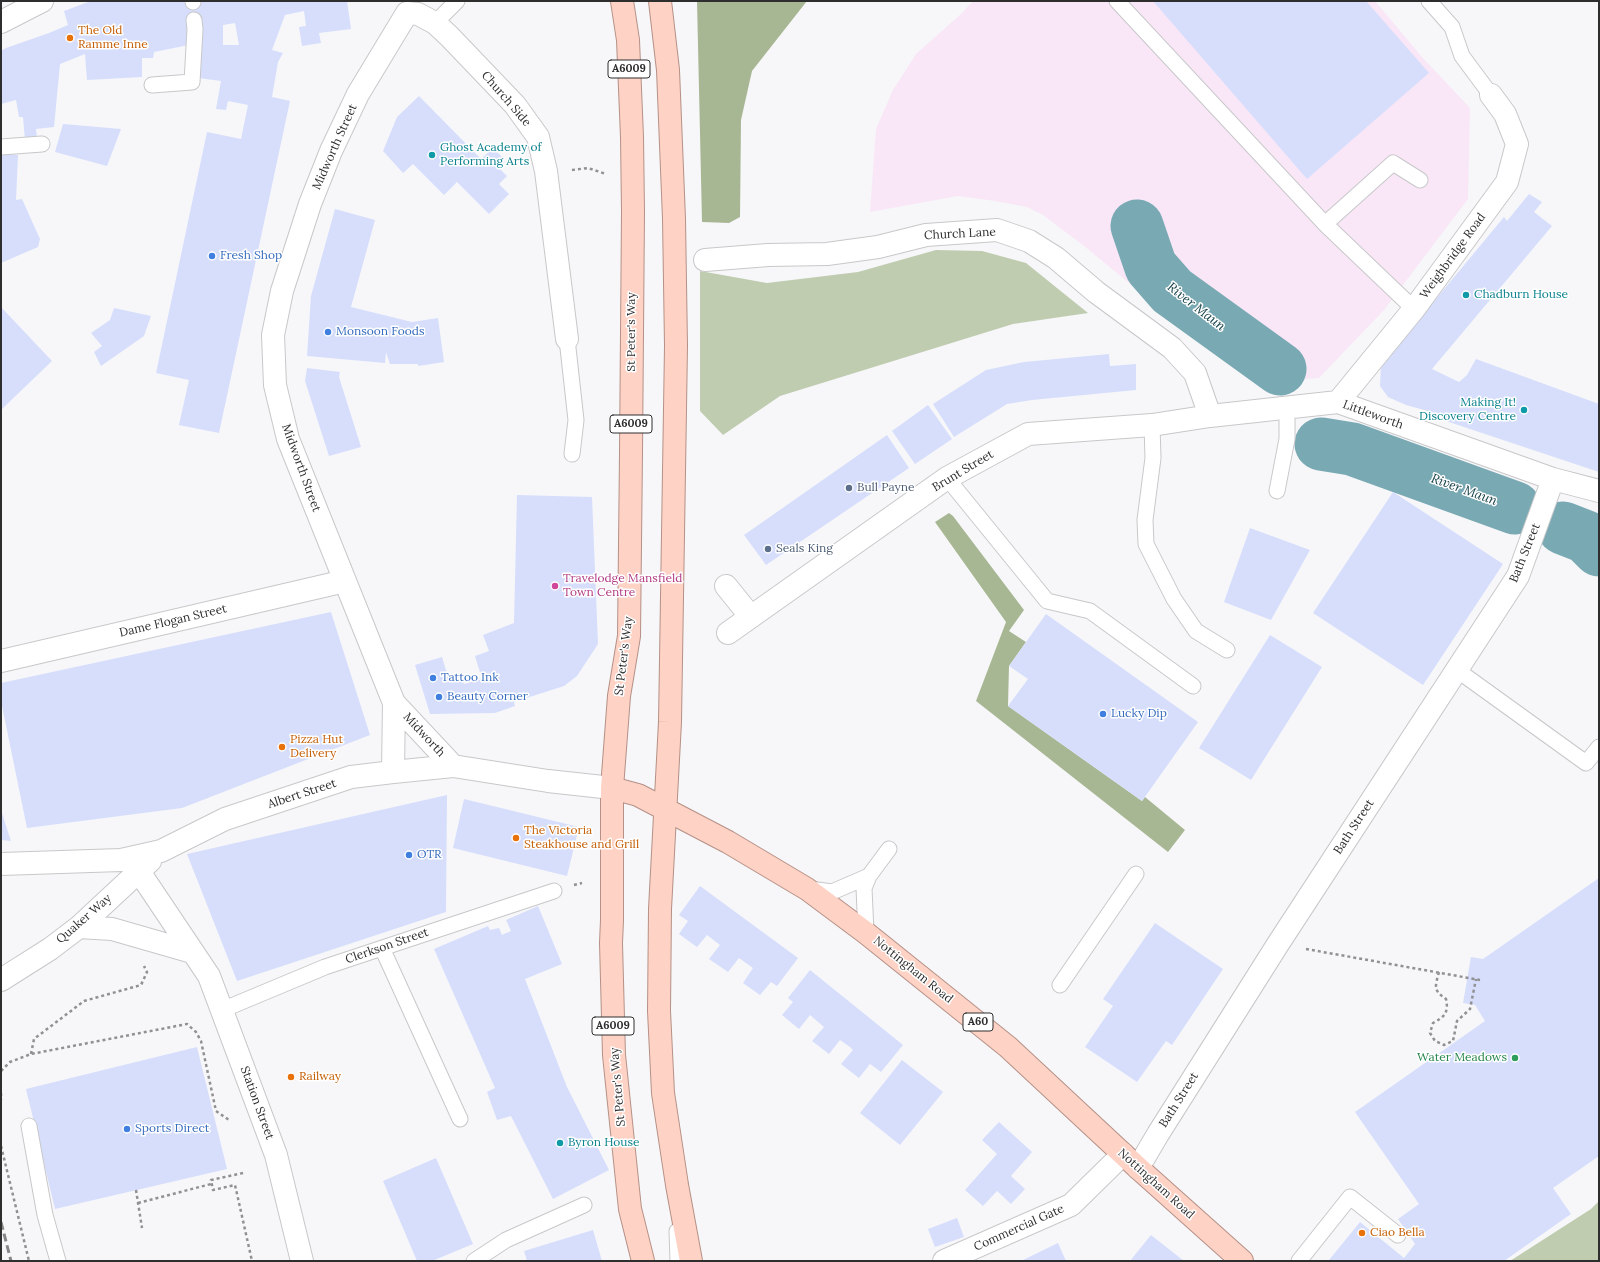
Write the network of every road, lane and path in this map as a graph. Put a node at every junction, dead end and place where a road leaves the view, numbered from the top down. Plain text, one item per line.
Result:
1 (42, 1) edge
2 (457, 1) edge
3 (622, 1) edge
4 (660, 1) edge
5 (1117, 1) edge
6 (1429, 1) edge
7 (405, 7) edge
8 (194, 20) dead end
9 (1, 22) edge
10 (435, 23) junction
11 (152, 85) dead end
12 (1491, 95) joint
13 (42, 144) dead end
14 (1, 147) edge
15 (546, 171) junction
16 (607, 174) dead end
17 (1420, 180) dead end
18 (1325, 224) junction
19 (705, 260) dead end
20 (1414, 309) junction
21 (567, 339) joint
22 (1338, 402) junction
23 (1287, 408) junction
24 (1210, 416) junction
25 (1152, 425) junction
26 (572, 454) dead end
27 (947, 478) junction
28 (1553, 479) junction
29 (1277, 490) dead end
30 (1599, 491) edge
31 (345, 581) junction
32 (726, 586) dead end
33 (751, 617) junction
34 (728, 632) dead end
35 (1227, 650) dead end
36 (1, 661) edge
37 (1458, 670) junction
38 (1194, 686) dead end
39 (394, 703) junction
40 (1599, 747) edge
41 (453, 766) junction
42 (393, 772) junction
43 (612, 788) junction
44 (666, 810) junction
45 (889, 849) dead end
46 (161, 851) junction
47 (1, 864) edge
48 (138, 870) junction
49 (1136, 874) dead end
50 (869, 876) junction
51 (807, 889) junction
52 (554, 891) dead end
53 (79, 927) junction
54 (866, 933) junction
55 (1278, 944) junction
56 (382, 948) junction
57 (192, 952) junction
58 (142, 960) dead end
59 (1439, 972) junction
60 (1476, 979) junction
61 (1, 980) edge
62 (1480, 980) dead end
63 (1060, 985) dead end
64 (222, 1010) junction
65 (31, 1054) junction
66 (1, 1070) edge
67 (1, 1093) edge
68 (1, 1100) edge
69 (460, 1119) dead end
70 (229, 1120) dead end
71 (29, 1126) dead end
72 (1, 1146) edge
73 (1131, 1161) junction
74 (243, 1173) dead end
75 (676, 1176) junction
76 (211, 1184) junction
77 (136, 1190) dead end
78 (138, 1203) junction
79 (584, 1205) dead end
80 (142, 1228) dead end
81 (1398, 1235) dead end
82 (29, 1261) edge
83 (58, 1261) edge
84 (252, 1261) edge
85 (302, 1261) edge
86 (474, 1261) edge
87 (643, 1261) edge
88 (678, 1261) edge
89 (691, 1261) edge
90 (944, 1261) edge
91 (1242, 1261) edge
92 (1299, 1261) edge

1 - 9 street
2 - 10 lane
3 - 43 highway, St Peter's Way / A6009
4 - 44 highway, A6009
5 - 18 lane
6 - 12 lane
7 - 10 street, Church Side
7 - 31 street, Midworth Street
8 - 11 lane
10 - 15 street, Church Side
12 - 20 street, Weighbridge Road
13 - 14 lane
15 - 16 path
15 - 21 street, Church Side
17 - 18 lane
18 - 20 lane
19 - 24 street, Church Lane
20 - 22 street, Weighbridge Road
21 - 26 lane
22 - 23 street, Littleworth
22 - 28 street, Littleworth
23 - 24 street, Littleworth
23 - 29 lane
24 - 25 street, Brunt Street
25 - 27 street, Brunt Street
25 - 35 lane
27 - 33 street, Brunt Street
27 - 38 lane
28 - 30 street, Littleworth
28 - 37 street, Bath Street
31 - 36 street, Dame Flogan Street
31 - 39 street, Midworth Street
32 - 33 street
33 - 34 street, Brunt Street
37 - 40 lane
37 - 55 street, Bath Street
39 - 41 street, Midworth
39 - 42 street, Midworth Street
41 - 42 street, Albert Street
41 - 43 street, Albert Street
42 - 46 street, Albert Street
43 - 44 highway, Nottingham Road
43 - 87 highway, St Peter's Way / A6009
44 - 51 highway, Nottingham Road / A60
44 - 75 highway, A6009
45 - 50 lane
46 - 47 street, Albert Street
46 - 48 street, Quaker Way
48 - 53 street, Quaker Way
48 - 57 street, Station Street
49 - 63 lane
50 - 51 lane
50 - 54 lane
51 - 54 highway, Nottingham Road / A60
52 - 56 lane, Clerkson Street
53 - 57 street
53 - 61 street, Quaker Way
54 - 73 highway, Nottingham Road / A60
55 - 59 path
55 - 73 street, Bath Street
56 - 64 lane, Clerkson Street
56 - 69 lane
57 - 64 street, Station Street
58 - 65 path
59 - 60 path
59 - 60 path
60 - 62 path
64 - 85 street, Station Street
65 - 66 path
65 - 70 path
67 - 68 path
71 - 83 lane
72 - 82 path
73 - 90 street, Commercial Gate
73 - 91 highway, Nottingham Road / A60
74 - 76 path
75 - 88 lane
75 - 89 highway, A6009
76 - 78 path
76 - 84 path
77 - 78 path
78 - 80 path
79 - 86 lane
81 - 92 lane

